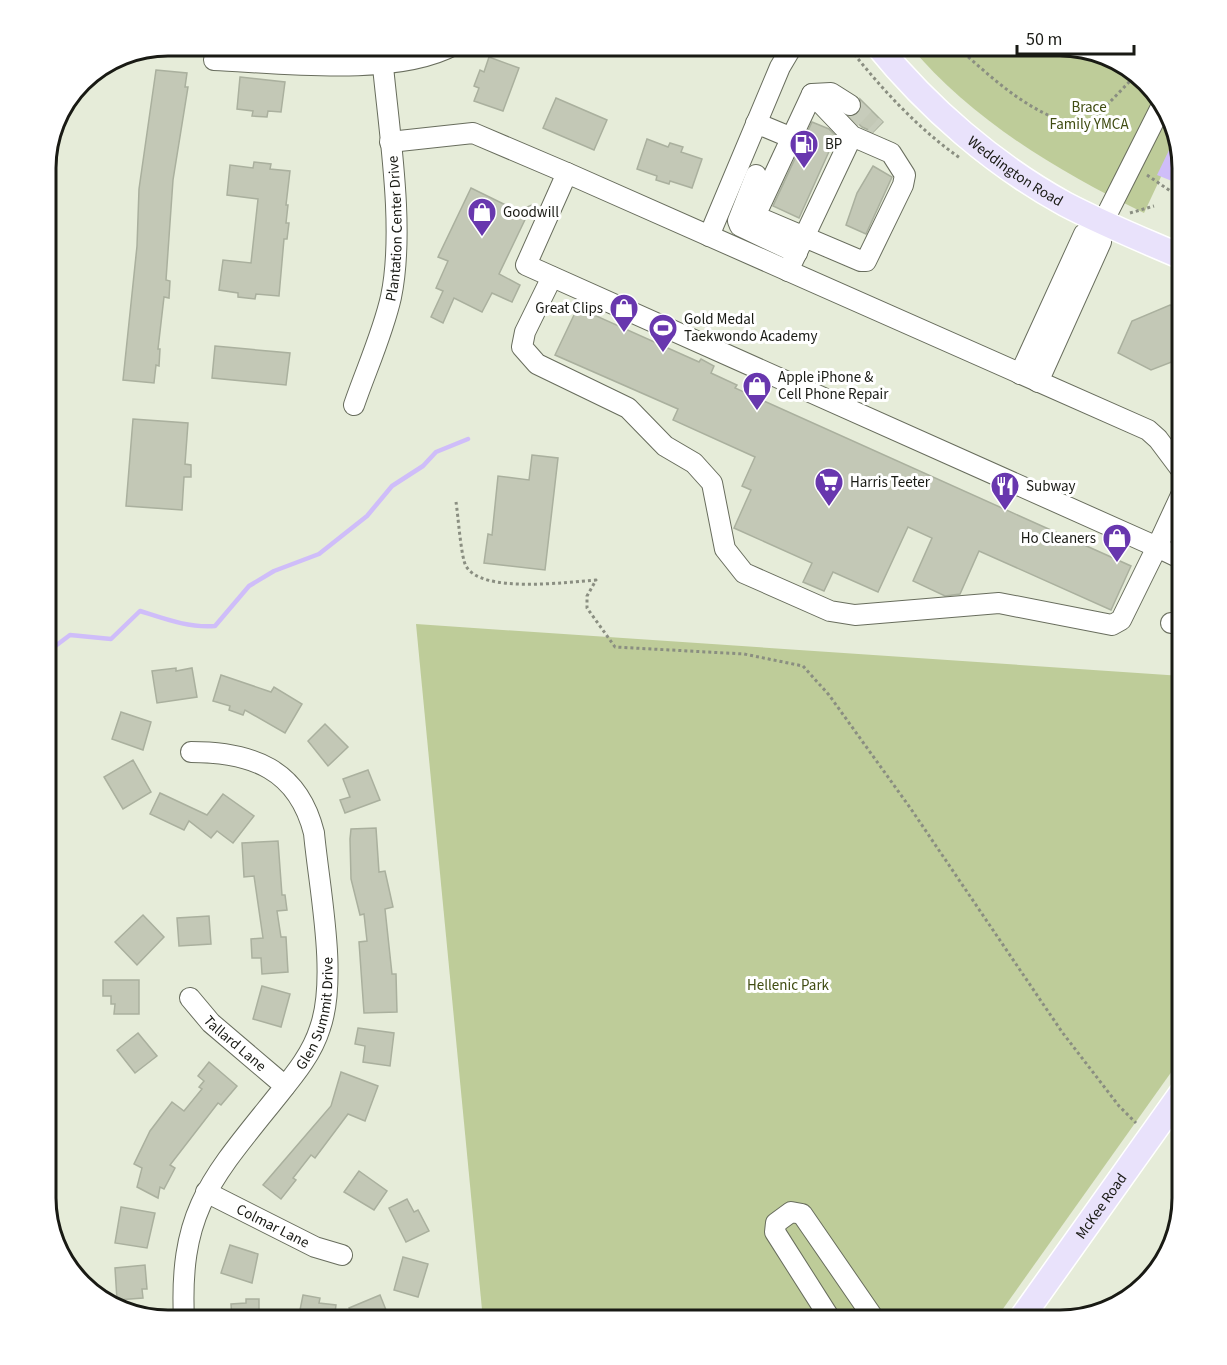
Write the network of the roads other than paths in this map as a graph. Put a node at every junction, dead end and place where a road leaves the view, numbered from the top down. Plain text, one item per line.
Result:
1 (373, 56) edge
2 (382, 56) edge
3 (786, 56) edge
4 (887, 56) edge
5 (214, 60) dead end
6 (812, 94) junction
7 (850, 105) tunnel mouth
8 (1158, 113) edge
9 (756, 123) junction
10 (876, 129) tunnel mouth
11 (852, 136) junction
12 (792, 138) junction
13 (390, 142) junction
14 (891, 153) junction
15 (567, 173) junction
16 (755, 174) junction
17 (1103, 222) junction
18 (709, 236) junction
19 (801, 245) junction
20 (1172, 253) edge
21 (789, 271) junction
22 (552, 277) junction
23 (1020, 374) junction
24 (1038, 382) junction
25 (354, 405) dead end
26 (1172, 458) edge
27 (1172, 515) edge
28 (1157, 547) junction
29 (1172, 554) edge
30 (191, 752) dead end
31 (190, 998) dead end
32 (285, 1086) junction
33 (1172, 1106) edge
34 (206, 1192) junction
35 (342, 1255) dead end
36 (184, 1310) edge
37 (825, 1310) edge
38 (868, 1310) edge
39 (1027, 1310) edge

1 - 5 street
2 - 13 street, Plantation Center Drive
3 - 9 street
4 - 17 main road, Weddington Road
6 - 7 street
6 - 11 street
6 - 12 street
8 - 17 street
9 - 12 street
9 - 16 street
10 - 14 street
11 - 14 street
11 - 19 street
12 - 16 street
13 - 15 street
13 - 25 street, Plantation Center Drive
14 - 19 street
15 - 18 street
15 - 22 street
16 - 18 street
16 - 19 street
17 - 20 main road, Weddington Road
17 - 23 street
17 - 24 street
18 - 21 street
19 - 21 street
21 - 23 street
22 - 28 street
22 - 28 street
23 - 24 street
24 - 26 street
27 - 28 street
28 - 29 street
30 - 32 street, Glen Summit Drive
31 - 32 street, Tallard Lane
32 - 34 street, Glen Summit Drive
33 - 39 main road, McKee Road
34 - 35 street, Colmar Lane
34 - 36 street, Glen Summit Drive
37 - 38 street

